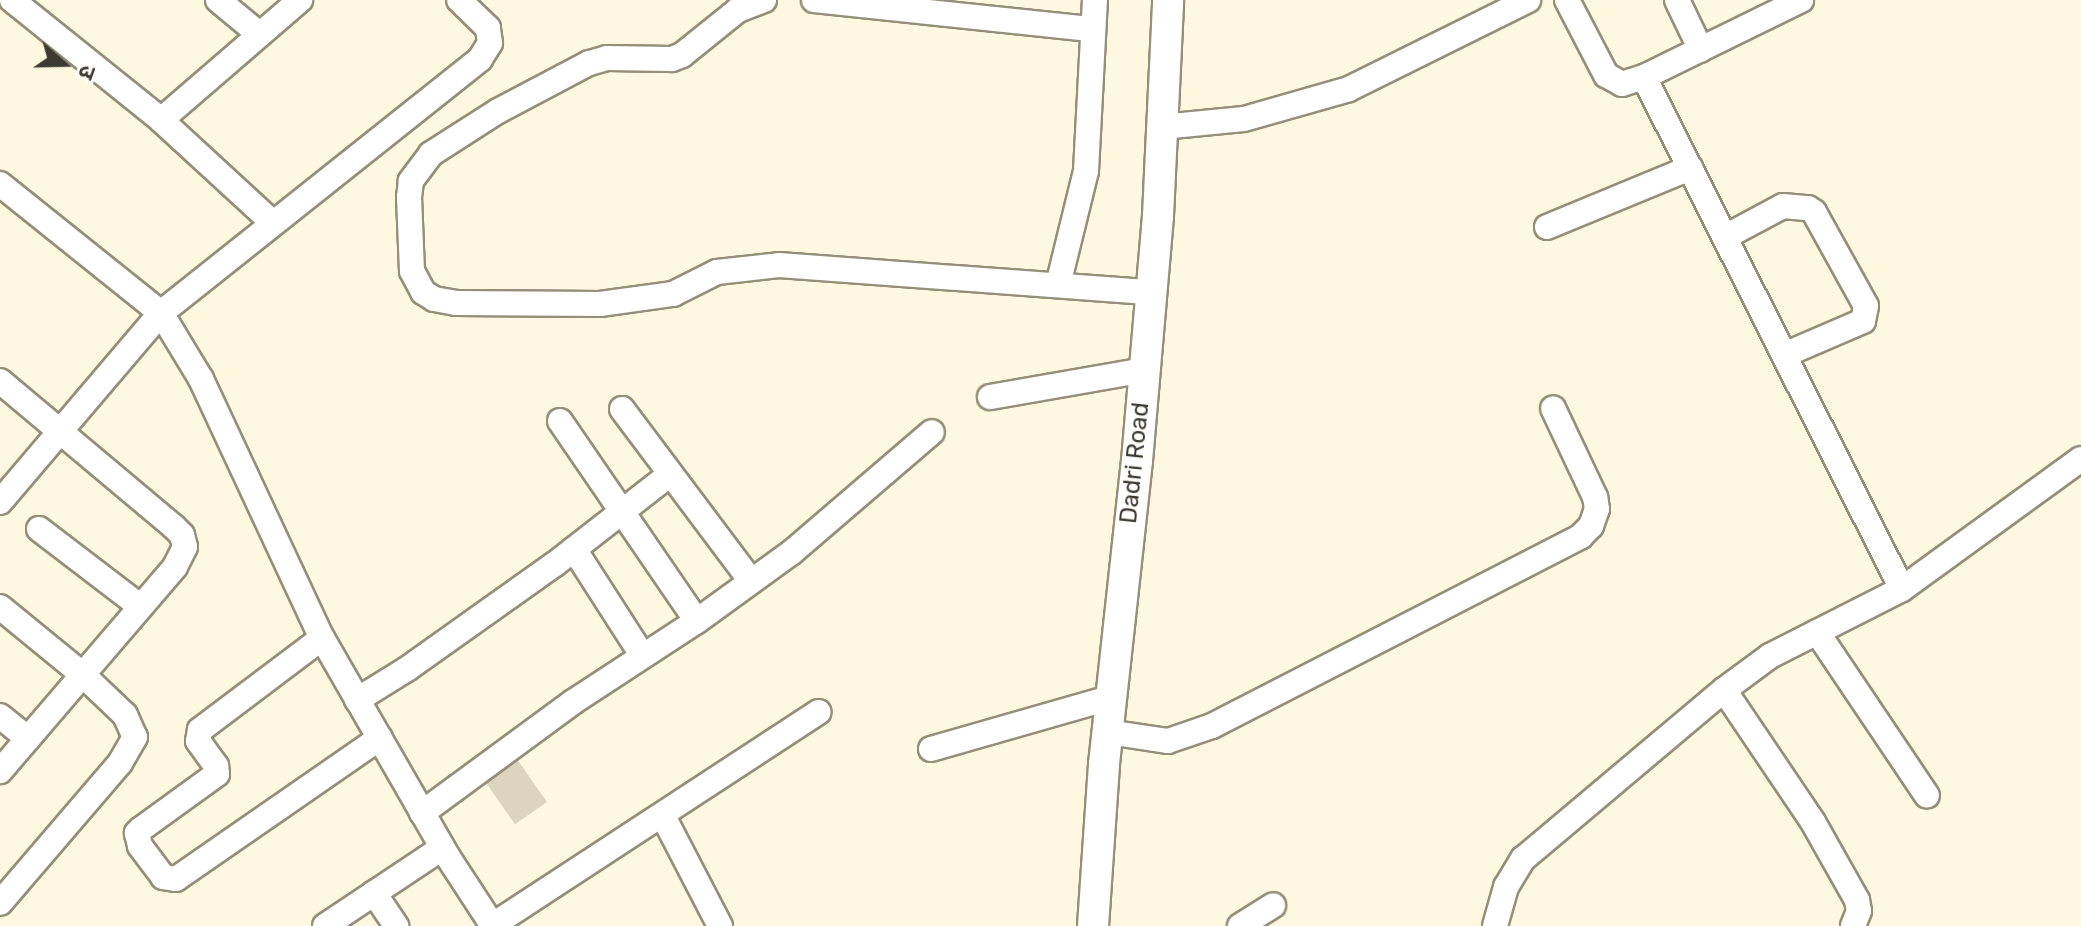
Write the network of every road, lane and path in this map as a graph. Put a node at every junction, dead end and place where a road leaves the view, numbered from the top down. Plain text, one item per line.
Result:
1 (12, 0) edge
2 (218, 0) edge
3 (300, 0) edge
4 (459, 0) edge
5 (764, 0) edge
6 (814, 0) edge
7 (1095, 0) edge
8 (1168, 0) edge
9 (1528, 0) edge
10 (1567, 0) edge
11 (1677, 0) edge
12 (1795, 1) edge
13 (1092, 29) junction
14 (259, 34) junction
15 (1701, 50) junction
16 (1644, 77) junction
17 (161, 120) junction
18 (1162, 127) junction
19 (1690, 168) junction
20 (0, 184) edge
21 (273, 223) junction
22 (1547, 227) dead end
23 (1725, 237) junction
24 (1058, 285) junction
25 (1150, 292) junction
26 (161, 313) junction
27 (1784, 355) junction
28 (1144, 370) junction
29 (0, 381) edge
30 (990, 397) dead end
31 (1553, 408) dead end
32 (622, 409) dead end
33 (560, 421) dead end
34 (59, 432) junction
35 (932, 432) dead end
36 (2081, 459) edge
37 (670, 474) junction
38 (0, 502) edge
39 (622, 511) junction
40 (39, 529) dead end
41 (574, 549) junction
42 (751, 581) junction
43 (1902, 589) junction
44 (0, 607) edge
45 (141, 607) junction
46 (697, 621) junction
47 (1817, 632) junction
48 (322, 638) junction
49 (642, 655) junction
50 (82, 674) junction
51 (1724, 690) junction
52 (1112, 697) junction
53 (357, 700) junction
54 (819, 712) dead end
55 (0, 716) edge
56 (1108, 732) junction
57 (380, 738) junction
58 (28, 739) junction
59 (931, 749) dead end
60 (0, 771) edge
61 (1927, 796) dead end
62 (422, 813) junction
63 (663, 816) junction
64 (442, 848) junction
65 (374, 893) junction
66 (0, 903) edge
67 (1273, 905) dead end
68 (325, 926) edge
69 (396, 926) edge
70 (493, 926) edge
71 (720, 926) edge
72 (1093, 926) edge
73 (1240, 926) edge
74 (1495, 926) edge
75 (1853, 926) edge

1 - 17 street
2 - 14 street
3 - 14 street
4 - 21 street
5 - 24 street
6 - 13 street
7 - 13 street
8 - 18 main road, Dadri Road
9 - 18 street
10 - 16 street
11 - 15 street
12 - 15 street
13 - 24 street
14 - 17 street
15 - 16 street
16 - 19 street
17 - 21 street
18 - 25 main road, Dadri Road
19 - 22 street
19 - 23 street
20 - 26 street
21 - 26 street
23 - 27 street
23 - 27 street
24 - 25 street
25 - 28 main road, Dadri Road
26 - 34 street
26 - 48 street
27 - 43 street
28 - 30 street
28 - 52 main road, Dadri Road
29 - 34 street
31 - 56 street
32 - 37 street
33 - 39 street
34 - 38 street
34 - 45 street
35 - 42 street
36 - 43 street
37 - 39 street
37 - 42 street
39 - 41 street
39 - 46 street
40 - 45 street
41 - 49 street
41 - 53 street
42 - 46 street
43 - 47 street
44 - 50 street
45 - 50 street
46 - 49 street
47 - 51 street
47 - 61 street
48 - 53 street
48 - 57 street
49 - 62 street
50 - 58 street
50 - 66 street
51 - 74 street
51 - 75 street
52 - 56 main road, Dadri Road
52 - 59 street
53 - 57 street
54 - 63 street
55 - 58 street
56 - 72 main road, Dadri Road
57 - 62 street
58 - 60 street
62 - 64 street
63 - 70 street
63 - 71 street
64 - 65 street
64 - 70 street
65 - 68 street
65 - 69 street
67 - 73 street

